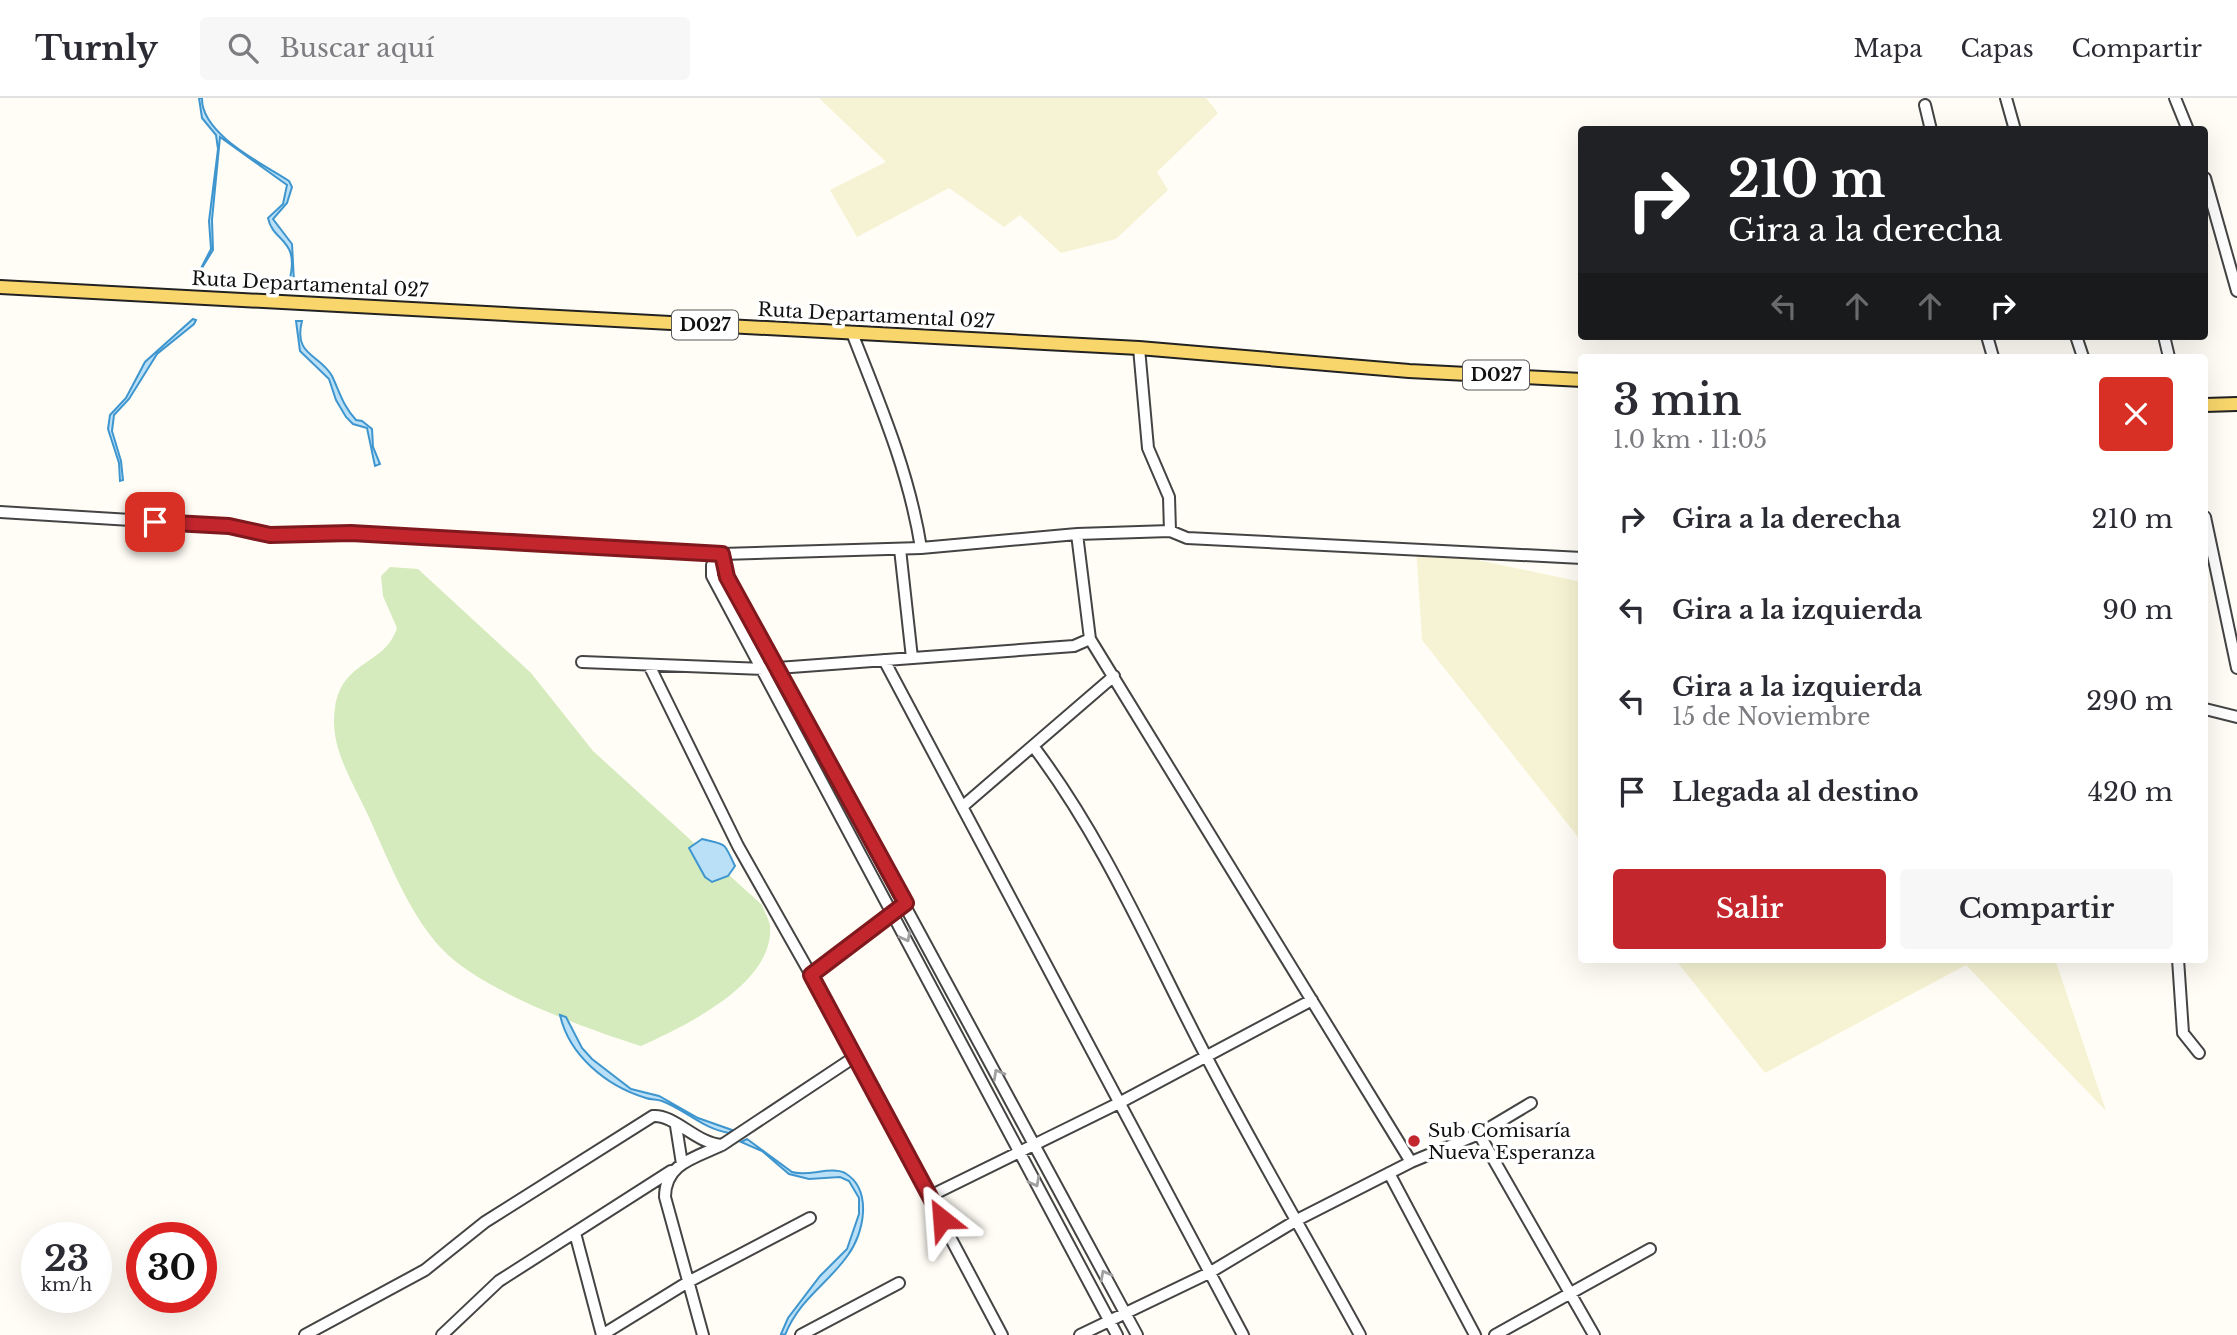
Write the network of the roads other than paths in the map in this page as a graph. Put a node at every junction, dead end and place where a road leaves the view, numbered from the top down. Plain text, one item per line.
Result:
1 (2006, 98) edge
2 (2175, 98) edge
3 (1925, 105) dead end
4 (1930, 126) edge
5 (2014, 126) edge
6 (2186, 126) edge
7 (2208, 189) edge
8 (2237, 247) edge
9 (2226, 253) junction
10 (0, 288) edge
11 (2237, 291) edge
12 (852, 333) junction
13 (1139, 348) junction
14 (1578, 380) edge
15 (2237, 404) edge
16 (2208, 405) edge
17 (0, 512) edge
18 (1170, 531) junction
19 (1077, 534) junction
20 (921, 548) junction
21 (900, 549) junction
22 (722, 554) junction
23 (1578, 558) edge
24 (2209, 559) edge
25 (1090, 639) junction
26 (912, 658) junction
27 (884, 660) junction
28 (582, 662) dead end
29 (649, 664) junction
30 (778, 668) junction
31 (2237, 668) edge
32 (764, 669) junction
33 (1114, 676) junction
34 (2208, 710) edge
35 (2237, 717) edge
36 (1033, 746) junction
37 (962, 807) junction
38 (906, 903) junction
39 (893, 911) junction
40 (2178, 963) edge
41 (811, 975) junction
42 (1312, 1000) junction
43 (2199, 1053) dead end
44 (1206, 1056) junction
45 (853, 1058) junction
46 (1119, 1103) junction
47 (1531, 1103) dead end
48 (676, 1126) junction
49 (1479, 1134) junction
50 (1036, 1144) junction
51 (722, 1145) junction
52 (1019, 1153) junction
53 (1411, 1162) junction
54 (682, 1164) junction
55 (671, 1171) junction
56 (1389, 1173) junction
57 (930, 1196) junction
58 (810, 1218) dead end
59 (1297, 1220) junction
60 (575, 1233) junction
61 (1650, 1250) dead end
62 (1209, 1273) junction
63 (688, 1282) junction
64 (899, 1283) dead end
65 (1570, 1292) junction
66 (1125, 1312) junction
67 (1109, 1320) junction
68 (305, 1335) edge
69 (442, 1335) edge
70 (602, 1335) edge
71 (703, 1335) edge
72 (801, 1335) edge
73 (1002, 1335) edge
74 (1080, 1335) edge
75 (1117, 1335) edge
76 (1137, 1335) edge
77 (1242, 1335) edge
78 (1360, 1335) edge
79 (1475, 1335) edge
80 (1494, 1335) edge
81 (1594, 1335) edge

1 - 5 street
2 - 6 street
3 - 4 street
7 - 9 street
8 - 9 street
9 - 11 street
10 - 12 main road, Ruta Departamental 027 / D027
12 - 13 main road, Ruta Departamental 027 / D027
12 - 20 street
13 - 14 main road, Ruta Departamental 027 / D027
13 - 18 street
15 - 16 main road
17 - 22 street
18 - 19 street
18 - 23 street
19 - 20 street
19 - 25 street
20 - 21 street
21 - 22 street
21 - 26 street
22 - 30 street
22 - 32 street
24 - 31 street
25 - 26 street
25 - 33 street
26 - 27 street
27 - 30 street
27 - 37 street
28 - 29 street
29 - 32 street
29 - 41 street
30 - 32 street
30 - 38 street
32 - 39 street
33 - 36 street
33 - 42 street
34 - 35 street
36 - 37 street
36 - 44 street
37 - 46 street
38 - 39 street
50 -> 38 street
39 - 41 street
39 -> 52 street
40 - 43 street
41 - 45 street
42 - 44 street
42 - 53 street
44 - 46 street
44 - 59 street
45 - 51 street
45 - 57 street
46 - 50 street
46 - 62 street
47 - 49 street
48 - 51 street
48 - 54 street
48 - 68 street
49 - 53 street
49 - 65 street
50 - 52 street
66 -> 50 street
51 - 54 street
52 - 57 street
52 -> 67 street
53 - 56 street
54 - 55 street
55 - 60 street
55 - 63 street
56 - 59 street
56 - 79 street
57 - 73 street
58 - 63 street
59 - 62 street
59 - 78 street
60 - 69 street
60 - 70 street
61 - 65 street
62 - 66 street
62 - 77 street
63 - 70 street
63 - 71 street
64 - 72 street
65 - 80 street
65 - 81 street
66 - 67 street
66 - 76 street
67 - 74 street
67 - 75 street

